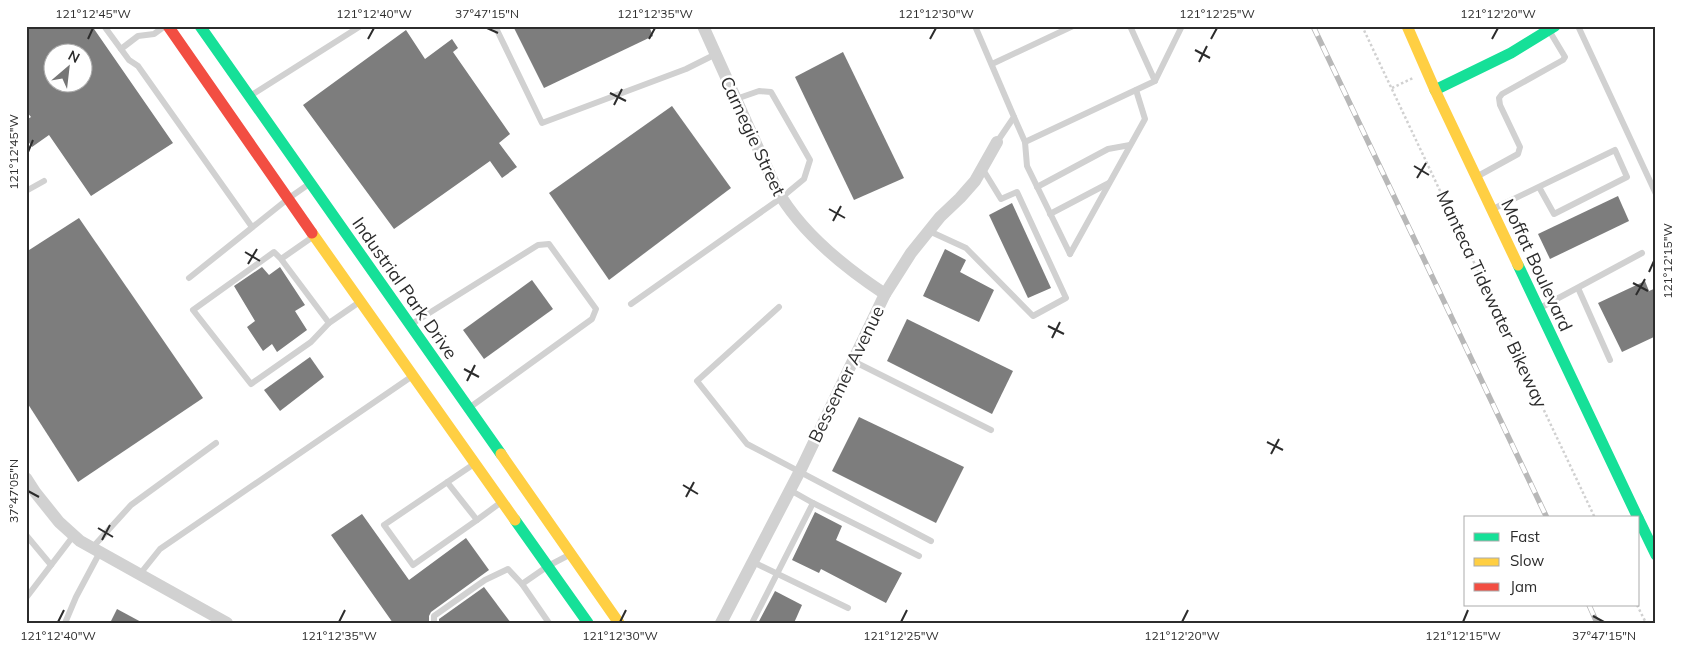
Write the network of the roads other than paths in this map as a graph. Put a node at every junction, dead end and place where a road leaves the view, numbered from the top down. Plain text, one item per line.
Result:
1 (104, 26) edge
2 (167, 26) edge
3 (200, 26) edge
4 (359, 26) edge
5 (495, 26) edge
6 (703, 26) edge
7 (975, 26) edge
8 (1073, 26) edge
9 (1130, 26) edge
10 (1182, 26) edge
11 (1407, 26) edge
12 (1578, 26) edge
13 (1552, 28) edge
14 (121, 49) junction
15 (716, 54) junction
16 (992, 64) junction
17 (1155, 80) junction
18 (1136, 90) junction
19 (1435, 90) junction
20 (736, 99) junction
21 (238, 103) junction
22 (1014, 117) junction
23 (997, 142) joint
24 (1025, 142) junction
25 (1130, 145) junction
26 (982, 168) junction
27 (1476, 177) junction
28 (44, 181) dead end
29 (310, 183) junction
30 (1109, 184) junction
31 (1037, 187) junction
32 (1539, 187) junction
33 (26, 191) edge
34 (1656, 194) edge
35 (289, 198) junction
36 (781, 198) junction
37 (1492, 210) junction
38 (1050, 214) junction
39 (252, 228) junction
40 (929, 231) junction
41 (315, 235) junction
42 (1642, 253) dead end
43 (281, 259) junction
44 (189, 278) dead end
45 (1578, 288) junction
46 (885, 294) junction
47 (361, 301) junction
48 (631, 304) dead end
49 (779, 307) dead end
50 (1539, 309) junction
51 (329, 323) junction
52 (410, 325) junction
53 (1610, 360) dead end
54 (853, 361) junction
55 (412, 376) junction
56 (468, 409) junction
57 (990, 430) dead end
58 (216, 443) dead end
59 (475, 464) junction
60 (799, 472) junction
61 (447, 482) junction
62 (28, 485) edge
63 (790, 490) junction
64 (502, 502) junction
65 (813, 503) junction
66 (1637, 516) edge
67 (477, 520) junction
68 (1640, 522) edge
69 (26, 535) edge
70 (74, 535) junction
71 (931, 541) dead end
72 (96, 550) junction
73 (571, 554) junction
74 (1656, 555) edge
75 (919, 556) dead end
76 (753, 562) junction
77 (51, 566) junction
78 (548, 566) junction
79 (777, 573) junction
80 (140, 574) junction
81 (522, 584) junction
82 (26, 598) edge
83 (848, 608) dead end
84 (221, 621) edge
85 (724, 622) edge
86 (65, 623) edge
87 (434, 623) edge
88 (549, 623) edge
89 (588, 623) edge
90 (620, 623) edge
91 (752, 623) edge

1 - 14 lane
2 - 14 lane
2 - 21 street, Industrial Park Drive
3 - 21 street, Industrial Park Drive
4 - 21 lane
5 - 15 lane
6 - 15 street, Carnegie Street
7 - 16 lane
8 - 16 lane
9 - 17 lane
10 - 17 lane
11 - 19 street, Moffat Boulevard
12 - 34 lane
13 - 19 street
13 - 27 lane
14 - 39 lane
15 - 20 street, Carnegie Street
16 - 22 lane
17 - 18 lane
18 - 24 lane
18 - 25 lane
19 - 27 street, Moffat Boulevard
20 - 36 street, Carnegie Street
20 - 36 lane
21 - 29 street, Industrial Park Drive
21 - 35 street, Industrial Park Drive
22 - 23 lane
22 - 24 lane
23 - 26 street, Bessemer Avenue
24 - 31 lane
25 - 30 lane
25 - 31 lane
26 - 40 street, Bessemer Avenue
26 - 40 lane
27 - 37 street, Moffat Boulevard
28 - 33 lane
29 - 35 lane
29 - 52 street, Industrial Park Drive
30 - 38 lane
30 - 38 lane
31 - 38 lane
32 - 32 lane
32 - 37 lane
35 - 39 lane
35 - 41 street, Industrial Park Drive
36 - 46 street, Carnegie Street
36 - 48 lane
37 - 50 street, Moffat Boulevard
39 - 44 lane
40 - 46 street, Bessemer Avenue
41 - 43 lane
41 - 47 street, Industrial Park Drive
42 - 45 lane
43 - 51 lane
43 - 51 lane
45 - 50 lane
45 - 53 lane
46 - 54 street, Bessemer Avenue
47 - 51 lane
47 - 55 street, Industrial Park Drive
49 - 60 lane
50 - 66 street, Moffat Boulevard
52 - 56 street, Industrial Park Drive
52 - 56 lane
54 - 57 lane
54 - 60 street, Bessemer Avenue
55 - 59 street, Industrial Park Drive
55 - 80 lane
56 - 73 street, Industrial Park Drive
58 - 72 lane
59 - 61 lane
59 - 64 street, Industrial Park Drive
60 - 63 street, Bessemer Avenue
60 - 71 lane
61 - 67 lane
61 - 67 lane
62 - 70 street
63 - 65 lane
63 - 76 street, Bessemer Avenue
64 - 67 lane
64 - 78 street, Industrial Park Drive
65 - 75 lane
65 - 79 lane
68 - 74 street, Moffat Boulevard
69 - 77 lane
70 - 72 street
70 - 77 lane
72 - 80 street
72 - 86 lane
73 - 78 lane
73 - 90 street, Industrial Park Drive
76 - 79 lane
76 - 85 street, Bessemer Avenue
77 - 82 lane
78 - 81 lane
78 - 89 street, Industrial Park Drive
79 - 83 lane
79 - 91 lane
80 - 84 street
81 - 87 lane
81 - 88 lane

